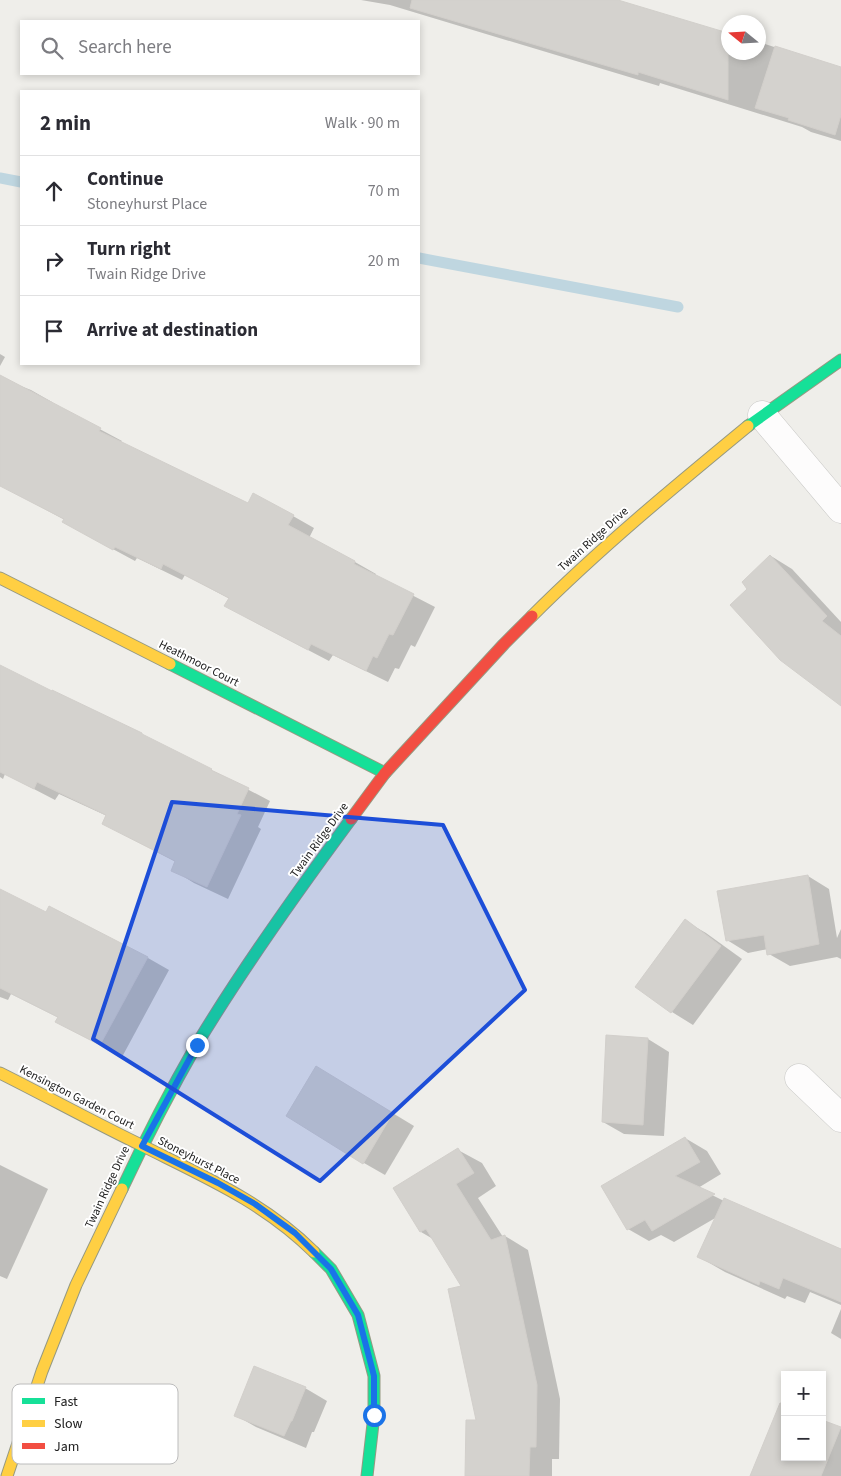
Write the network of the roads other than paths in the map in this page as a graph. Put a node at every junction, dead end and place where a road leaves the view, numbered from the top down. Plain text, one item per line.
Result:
1 (841, 360) edge
2 (762, 415) junction
3 (841, 509) edge
4 (0, 578) edge
5 (385, 773) junction
6 (0, 1073) edge
7 (799, 1078) dead end
8 (841, 1118) edge
9 (142, 1146) junction
10 (38, 1384) edge
11 (12, 1461) edge
12 (7, 1476) edge
13 (367, 1476) edge

1 - 2 street, Twain Ridge Drive
2 - 3 street
2 - 5 street, Twain Ridge Drive
4 - 5 street, Heathmoor Court
5 - 9 street, Twain Ridge Drive
6 - 9 street, Kensington Garden Court
7 - 8 street
9 - 10 street, Twain Ridge Drive
9 - 13 street, Stoneyhurst Place
11 - 12 street, Twain Ridge Drive

